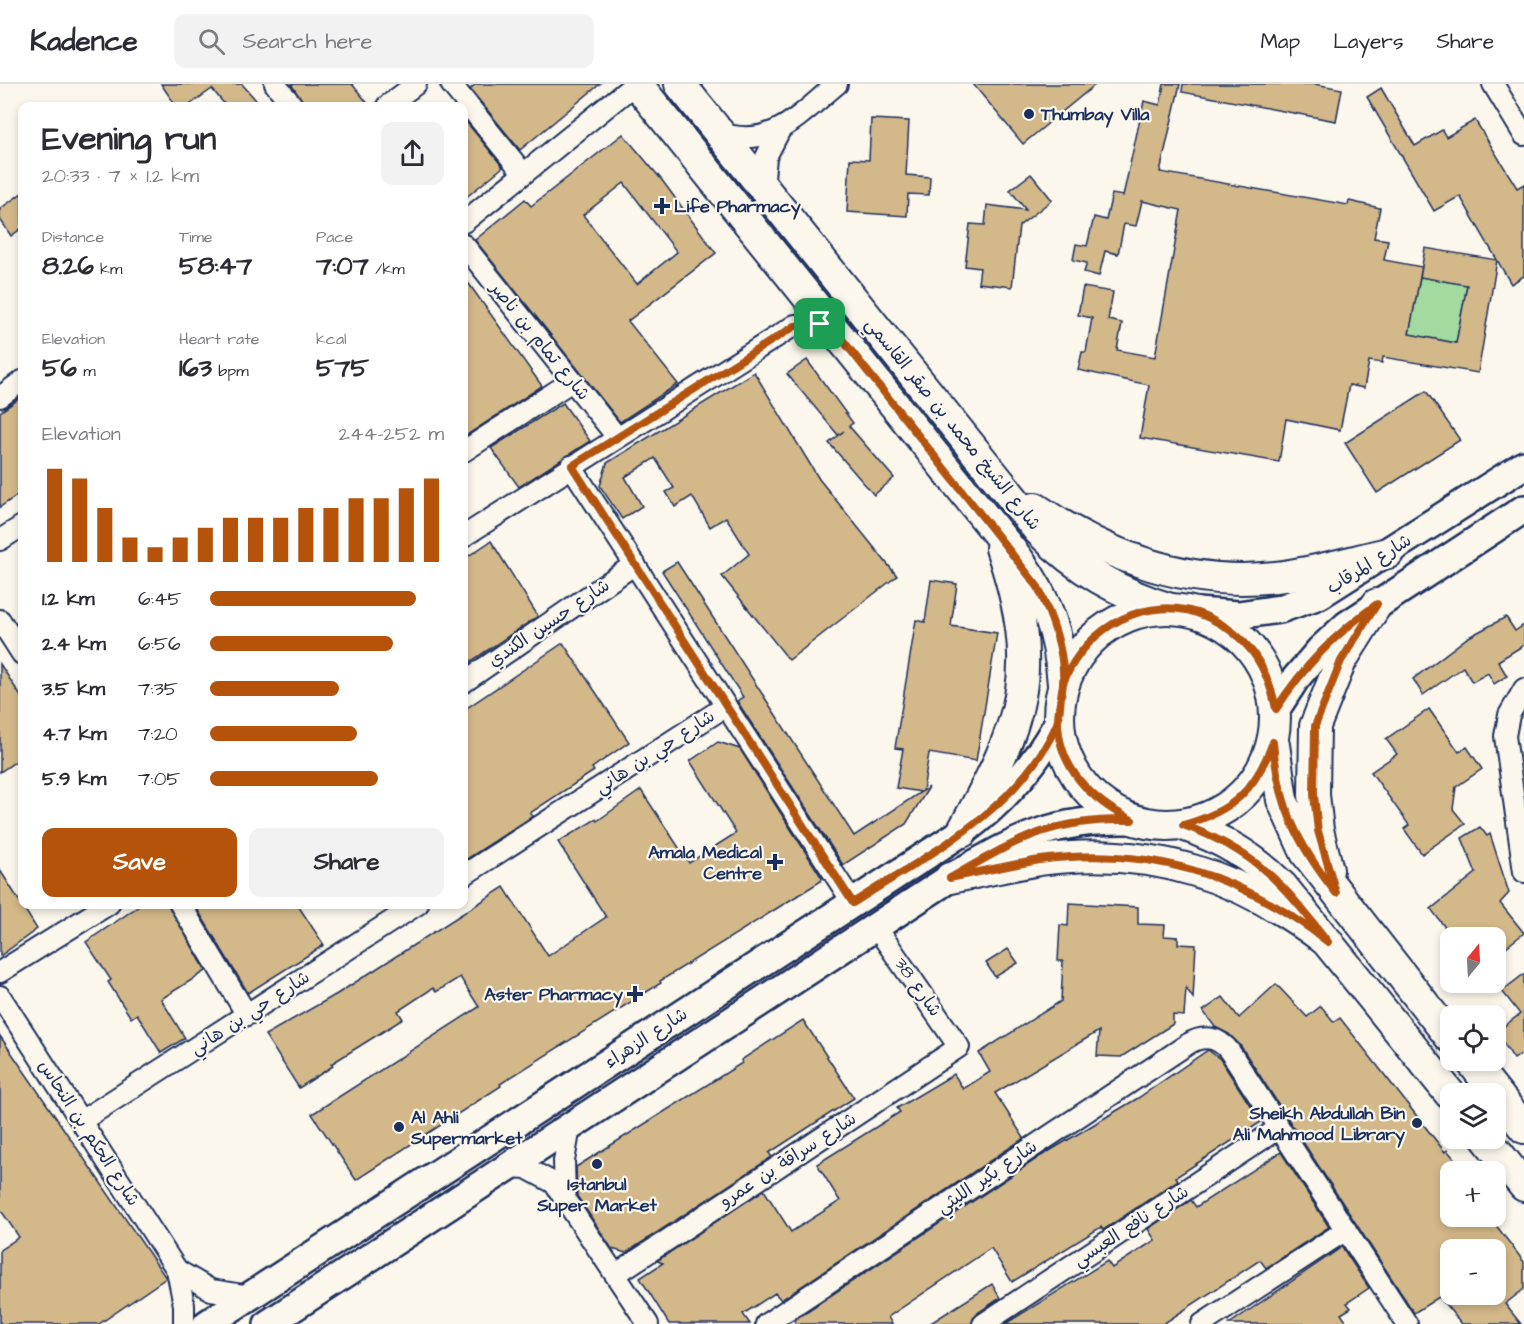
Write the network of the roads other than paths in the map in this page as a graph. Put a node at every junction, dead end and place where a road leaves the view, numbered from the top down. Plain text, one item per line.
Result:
1 (275, 84) edge
2 (416, 84) edge
3 (451, 84) edge
4 (636, 84) edge
5 (680, 84) edge
6 (837, 84) edge
7 (1493, 84) edge
8 (289, 102) edge
9 (392, 102) edge
10 (466, 102) edge
11 (468, 105) edge
12 (780, 130) junction
13 (718, 132) junction
14 (1524, 135) edge
15 (523, 173) junction
16 (763, 188) junction
17 (468, 219) edge
18 (468, 250) edge
19 (803, 291) junction
20 (830, 324) junction
21 (795, 326) junction
22 (572, 381) junction
23 (18, 384) edge
24 (0, 397) edge
25 (616, 437) junction
26 (468, 448) edge
27 (1524, 465) edge
28 (572, 466) junction
29 (1001, 485) junction
30 (1524, 509) edge
31 (18, 529) edge
32 (994, 529) junction
33 (468, 533) edge
34 (0, 540) edge
35 (1388, 553) junction
36 (635, 564) junction
37 (1377, 604) junction
38 (1184, 610) junction
39 (0, 620) edge
40 (18, 648) edge
41 (468, 679) edge
42 (1063, 684) junction
43 (1524, 688) edge
44 (726, 706) junction
45 (1276, 709) junction
46 (1058, 723) junction
47 (1273, 742) junction
48 (1132, 820) junction
49 (1183, 825) junction
50 (962, 832) junction
51 (468, 872) edge
52 (1524, 872) edge
53 (950, 878) junction
54 (1336, 893) junction
55 (853, 903) junction
56 (101, 909) edge
57 (183, 909) edge
58 (410, 909) edge
59 (876, 927) junction
60 (1328, 942) junction
61 (0, 972) edge
62 (0, 996) edge
63 (247, 1015) junction
64 (1440, 1023) edge
65 (959, 1047) joint
66 (1479, 1071) edge
67 (1441, 1083) edge
68 (81, 1121) junction
69 (570, 1127) junction
70 (1280, 1128) junction
71 (1524, 1128) edge
72 (1495, 1149) edge
73 (510, 1167) junction
74 (1524, 1186) edge
75 (564, 1195) junction
76 (1346, 1230) junction
77 (177, 1270) junction
78 (616, 1274) junction
79 (250, 1296) junction
80 (184, 1324) edge
81 (207, 1324) edge
82 (268, 1324) edge
83 (648, 1324) edge
84 (766, 1324) edge
85 (983, 1324) edge
86 (1202, 1324) edge
87 (1407, 1324) edge

1 - 8 street
2 - 9 street
3 - 10 street
4 - 15 street
4 - 19 main road, شارع الشيخ محمد بن صقر القاسمي
5 - 13 main road, شارع الشيخ محمد بن صقر القاسمي
6 - 12 street
7 - 14 street
11 - 15 street
12 - 13 street
12 - 16 street
13 - 16 main road, شارع الشيخ محمد بن صقر القاسمي
15 - 17 street
16 - 29 main road, شارع الشيخ محمد بن صقر القاسمي
18 - 22 street, شارع تمام بن ناصر
19 - 20 main road, شارع الشيخ محمد بن صقر القاسمي
19 - 21 street
20 - 21 street
20 - 32 main road, شارع الشيخ محمد بن صقر القاسمي
21 - 25 street
22 - 25 street, شارع تمام بن ناصر
22 - 26 street
23 - 24 street
25 - 28 street
27 - 35 main road, شارع المرقاب
28 - 33 street
28 - 36 street
29 - 35 main road
29 - 38 main road, شارع الشيخ محمد بن صقر القاسمي
30 - 37 main road, شارع المرقاب
31 - 34 street
32 - 42 main road, شارع الشيخ محمد بن صقر القاسمي
32 - 50 main road
35 - 38 main road, شارع المرقاب
36 - 41 street, شارع حسين الكندي
36 - 44 street
37 - 45 main road, شارع المرقاب
37 - 54 main road
38 - 42 main road
38 - 45 main road, شارع الشيخ محمد بن صقر القاسمي
39 - 40 street
42 - 46 main road
43 - 52 street
44 - 51 street, شارع حي بن هاني
44 - 55 street
45 - 47 main road, شارع الشيخ محمد بن صقر القاسمي
46 - 48 main road
46 - 50 main road, شارع الزهراء
47 - 49 main road
47 - 54 main road
48 - 49 main road
48 - 53 main road, شارع الزهراء
49 - 60 main road
50 - 55 main road, شارع الزهراء
53 - 59 main road, شارع الزهراء
53 - 60 main road
54 - 64 main road
55 - 79 main road, شارع الزهراء
56 - 61 street
57 - 63 street
58 - 63 street, شارع حي بن هاني
59 - 65 street, شارع 38
59 - 69 main road, شارع الزهراء
60 - 67 main road
62 - 68 street, شارع الحكم بن النحاس
63 - 68 street, شارع حي بن هاني
65 - 78 street, شارع سراقة بن عمرو
66 - 71 main road
68 - 77 street, شارع الحكم بن النحاس
69 - 73 main road, شارع الزهراء
69 - 75 street
70 - 76 street
70 - 84 street, شارع بكير الليثي
70 - 85 street, شارع نافع العبسي
72 - 74 main road
73 - 75 street
73 - 82 main road, شارع الزهراء
75 - 78 street
76 - 86 street
76 - 87 street
77 - 79 street, شارع الحكم بن النحاس
77 - 80 street, شارع الحكم بن النحاس
78 - 83 street
79 - 81 main road, شارع الزهراء

